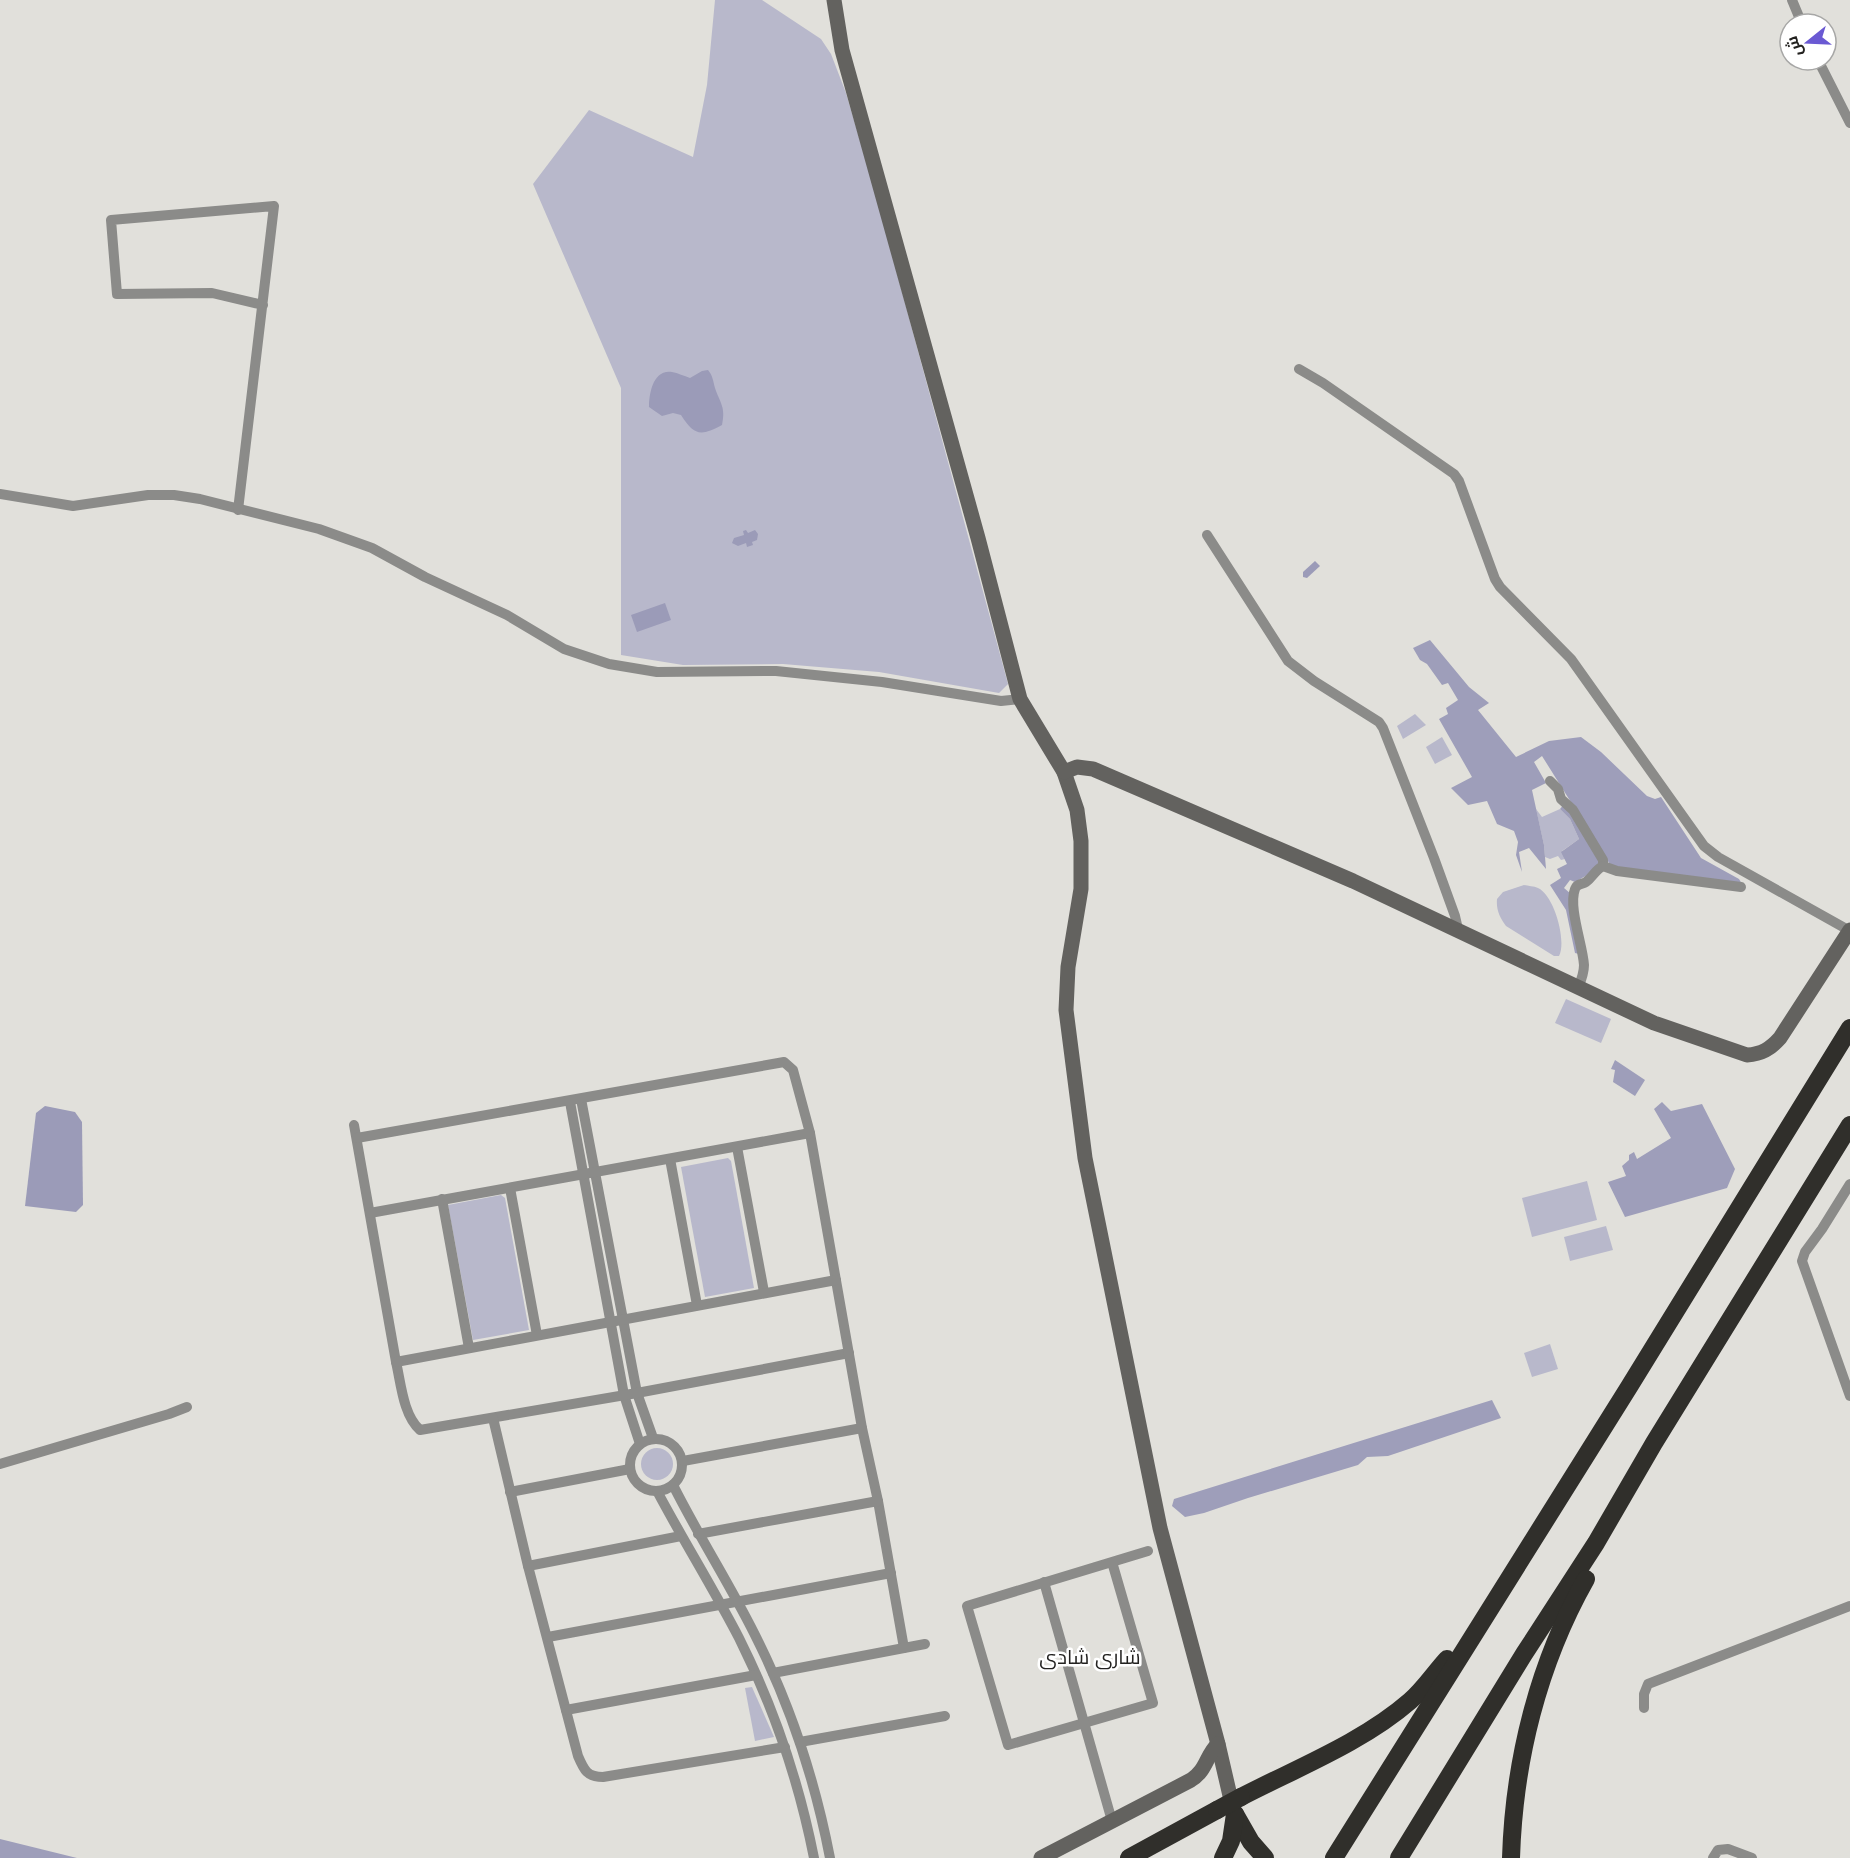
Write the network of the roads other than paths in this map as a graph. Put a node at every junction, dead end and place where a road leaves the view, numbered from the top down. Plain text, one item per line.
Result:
1 (834, 0) edge
2 (1824, 72) edge
3 (1850, 123) edge
4 (263, 305) junction
5 (1299, 369) dead end
6 (0, 494) edge
7 (238, 510) junction
8 (1207, 535) dead end
9 (1020, 699) junction
10 (1064, 772) junction
11 (1550, 781) dead end
12 (1603, 866) junction
13 (1741, 887) dead end
14 (1458, 929) junction
15 (1850, 931) edge
16 (1578, 988) junction
17 (1850, 1028) edge
18 (576, 1101) junction
19 (354, 1125) dead end
20 (1850, 1125) edge
21 (810, 1133) junction
22 (357, 1138) junction
23 (737, 1147) junction
24 (670, 1159) junction
25 (590, 1174) junction
26 (1850, 1184) edge
27 (510, 1188) junction
28 (442, 1199) junction
29 (370, 1213) junction
30 (836, 1280) junction
31 (764, 1292) junction
32 (697, 1305) junction
33 (616, 1321) junction
34 (537, 1335) junction
35 (469, 1348) junction
36 (849, 1353) junction
37 (396, 1362) junction
38 (637, 1393) junction
39 (624, 1395) junction
40 (1850, 1396) edge
41 (187, 1407) dead end
42 (493, 1418) junction
43 (862, 1428) junction
44 (653, 1438) junction
45 (1654, 1443) junction
46 (640, 1444) junction
47 (683, 1461) junction
48 (0, 1464) edge
49 (630, 1469) junction
50 (673, 1485) junction
51 (657, 1491) junction
52 (510, 1492) junction
53 (878, 1501) junction
54 (698, 1534) junction
55 (681, 1536) junction
56 (1148, 1551) dead end
57 (1112, 1562) junction
58 (528, 1566) junction
59 (891, 1573) junction
60 (1044, 1582) junction
61 (738, 1602) junction
62 (720, 1604) junction
63 (1850, 1606) edge
64 (1485, 1614) junction
65 (548, 1637) junction
66 (925, 1644) dead end
67 (904, 1648) junction
68 (773, 1673) junction
69 (756, 1675) junction
70 (1644, 1708) dead end
71 (566, 1710) junction
72 (945, 1716) dead end
73 (1084, 1723) junction
74 (800, 1742) junction
75 (1218, 1744) junction
76 (785, 1747) junction
77 (1231, 1807) junction
78 (1112, 1821) junction
79 (814, 1858) edge
80 (830, 1858) edge
81 (1041, 1858) edge
82 (1128, 1858) edge
83 (1222, 1858) edge
84 (1265, 1858) edge
85 (1334, 1858) edge
86 (1399, 1858) edge
87 (1511, 1858) edge
88 (1713, 1858) edge
89 (1752, 1858) edge

1 - 9 street
2 - 3 street
4 - 4 street
4 - 7 street
5 - 15 street
6 - 7 street
7 - 9 street
8 - 14 street
9 - 10 street
10 - 14 street
10 - 75 street
11 - 12 street
12 - 13 street
12 - 16 street
14 - 16 street
15 - 16 street
17 - 64 highway
18 - 21 street
18 - 22 street
18 - 25 street
19 - 22 street
20 - 45 highway
21 - 23 street
21 - 30 street
22 - 29 street
23 - 24 street
23 - 31 street
24 - 25 street
24 - 32 street
25 - 27 street
25 - 33 street
26 - 40 street
27 - 28 street
27 - 34 street
28 - 29 street
28 - 35 street
29 - 37 street
30 - 31 street
30 - 36 street
31 - 32 street
32 - 33 street
33 - 34 street
33 - 38 street
33 - 39 street
34 - 35 street
35 - 37 street
36 - 38 street
36 - 43 street
37 - 42 street
38 - 39 street
38 - 44 street
39 - 42 street
39 - 46 street
41 - 48 street
42 - 52 street
43 - 47 street
43 - 53 street
44 - 46 street
44 - 47 street
45 - 86 highway
45 - 87 highway
46 - 49 street
47 - 50 street
49 - 51 street
49 - 52 street
50 - 51 street
50 - 54 street
51 - 55 street
52 - 58 street
53 - 54 street
53 - 59 street
54 - 61 street
55 - 58 street
55 - 62 street
56 - 57 street
57 - 60 street
57 - 73 street
58 - 65 street
59 - 61 street
59 - 67 street
60 - 73 street
60 - 73 street
61 - 62 street
61 - 68 street
62 - 65 street
62 - 69 street
63 - 70 street
64 - 77 highway
64 - 85 highway
65 - 71 street
66 - 67 street
67 - 68 street
68 - 74 street
69 - 71 street
69 - 76 street
71 - 76 street
72 - 74 street
73 - 78 street
74 - 80 street
75 - 77 street
75 - 78 street
76 - 79 street
77 - 82 highway
77 - 83 highway
77 - 84 highway
78 - 81 street
88 - 89 street

